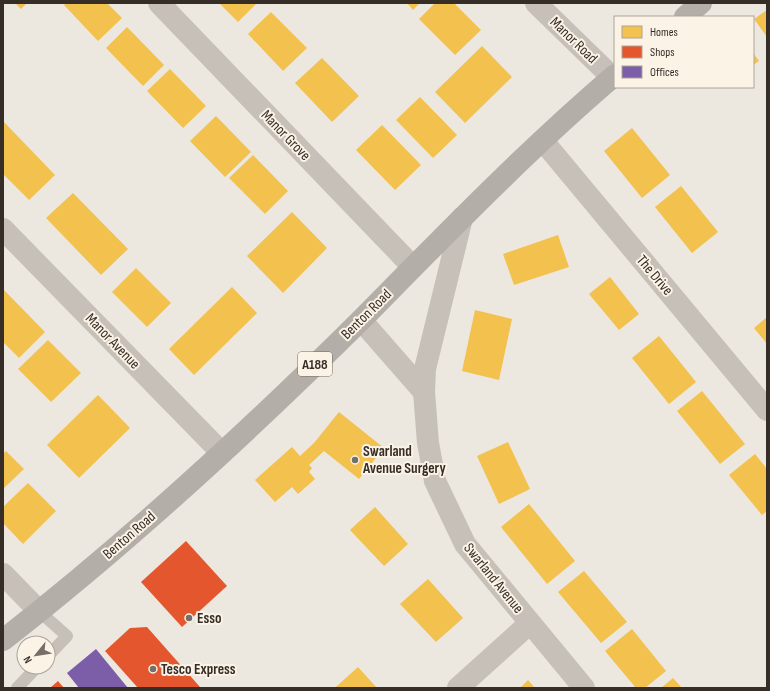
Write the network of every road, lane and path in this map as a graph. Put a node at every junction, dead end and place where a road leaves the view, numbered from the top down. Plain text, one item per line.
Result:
1 (159, 3) edge
2 (536, 3) edge
3 (701, 3) edge
4 (686, 16) edge
5 (614, 76) edge
6 (543, 141) junction
7 (462, 218) junction
8 (3, 229) edge
9 (413, 267) junction
10 (360, 320) junction
11 (424, 392) junction
12 (767, 410) edge
13 (222, 453) junction
14 (3, 574) edge
15 (40, 612) junction
16 (530, 624) junction
17 (3, 640) edge
18 (56, 648) edge
19 (29, 675) edge
20 (17, 688) edge
21 (458, 688) edge
22 (584, 688) edge

1 - 9 street, Manor Grove
2 - 5 street, Manor Road
3 - 4 main road
5 - 6 main road, Benton Road / A188
6 - 7 main road, Benton Road / A188
6 - 12 street, The Drive
7 - 9 main road, Benton Road / A188
7 - 11 street, Swarland Avenue
8 - 13 street, Manor Avenue
9 - 10 main road, Benton Road / A188
10 - 11 street
10 - 13 main road, Benton Road / A188
11 - 16 street, Swarland Avenue
13 - 15 main road, Benton Road / A188
14 - 15 street
15 - 17 main road, Benton Road / A188
15 - 18 lane
16 - 21 street
16 - 22 street, Swarland Avenue
19 - 20 lane

